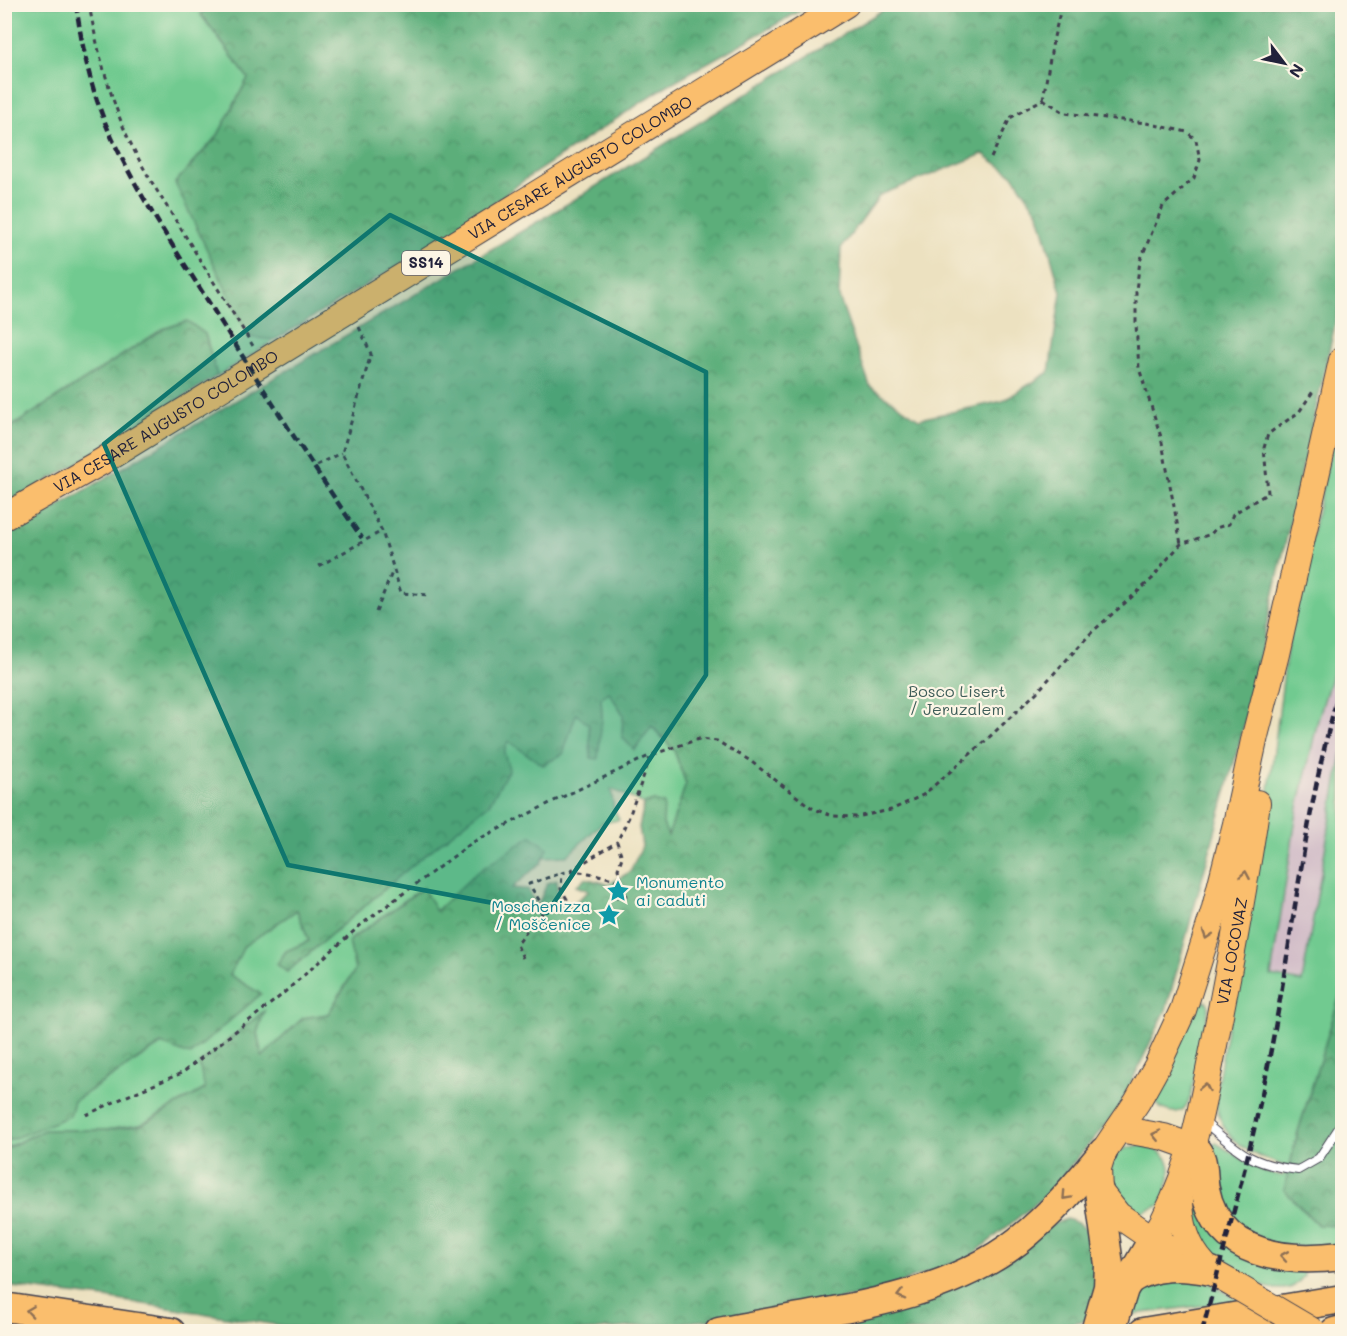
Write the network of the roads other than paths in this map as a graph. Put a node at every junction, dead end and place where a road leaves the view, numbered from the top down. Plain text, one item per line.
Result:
1 (846, 4) edge
2 (1342, 360) edge
3 (4, 517) edge
4 (1276, 654) junction
5 (1199, 1118) junction
6 (1342, 1123) edge
7 (1111, 1140) junction
8 (1192, 1147) junction
9 (1181, 1184) junction
10 (1099, 1191) junction
11 (1153, 1239) junction
12 (1342, 1256) edge
13 (1211, 1271) junction
14 (1128, 1281) junction
15 (1342, 1299) edge
16 (4, 1307) edge
17 (1106, 1322) edge
18 (1342, 1330) edge
19 (171, 1332) edge
20 (719, 1332) edge
21 (1143, 1332) edge
22 (1314, 1332) edge
23 (1334, 1332) edge

1 - 3 main road, VIA CESARE AUGUSTO COLOMBO / SS14
2 - 4 main road, VIA LOCOVAZ
5 -> 4 main road, VIA LOCOVAZ
4 -> 7 main road, VIA LOCOVAZ
5 - 6 lane
5 - 8 main road, VIA LOCOVAZ
8 -> 7 main road
7 - 10 main road, VIA LOCOVAZ
7 -> 20 highway
8 - 9 main road, VIA LOCOVAZ
12 -> 8 highway
9 - 11 main road, VIA LOCOVAZ
9 - 13 main road
10 - 11 main road
10 - 17 highway
11 - 13 main road
11 - 14 highway
13 - 14 highway
13 - 22 main road, bridge
14 - 17 highway
15 - 21 highway
19 -> 16 highway
18 - 23 highway

